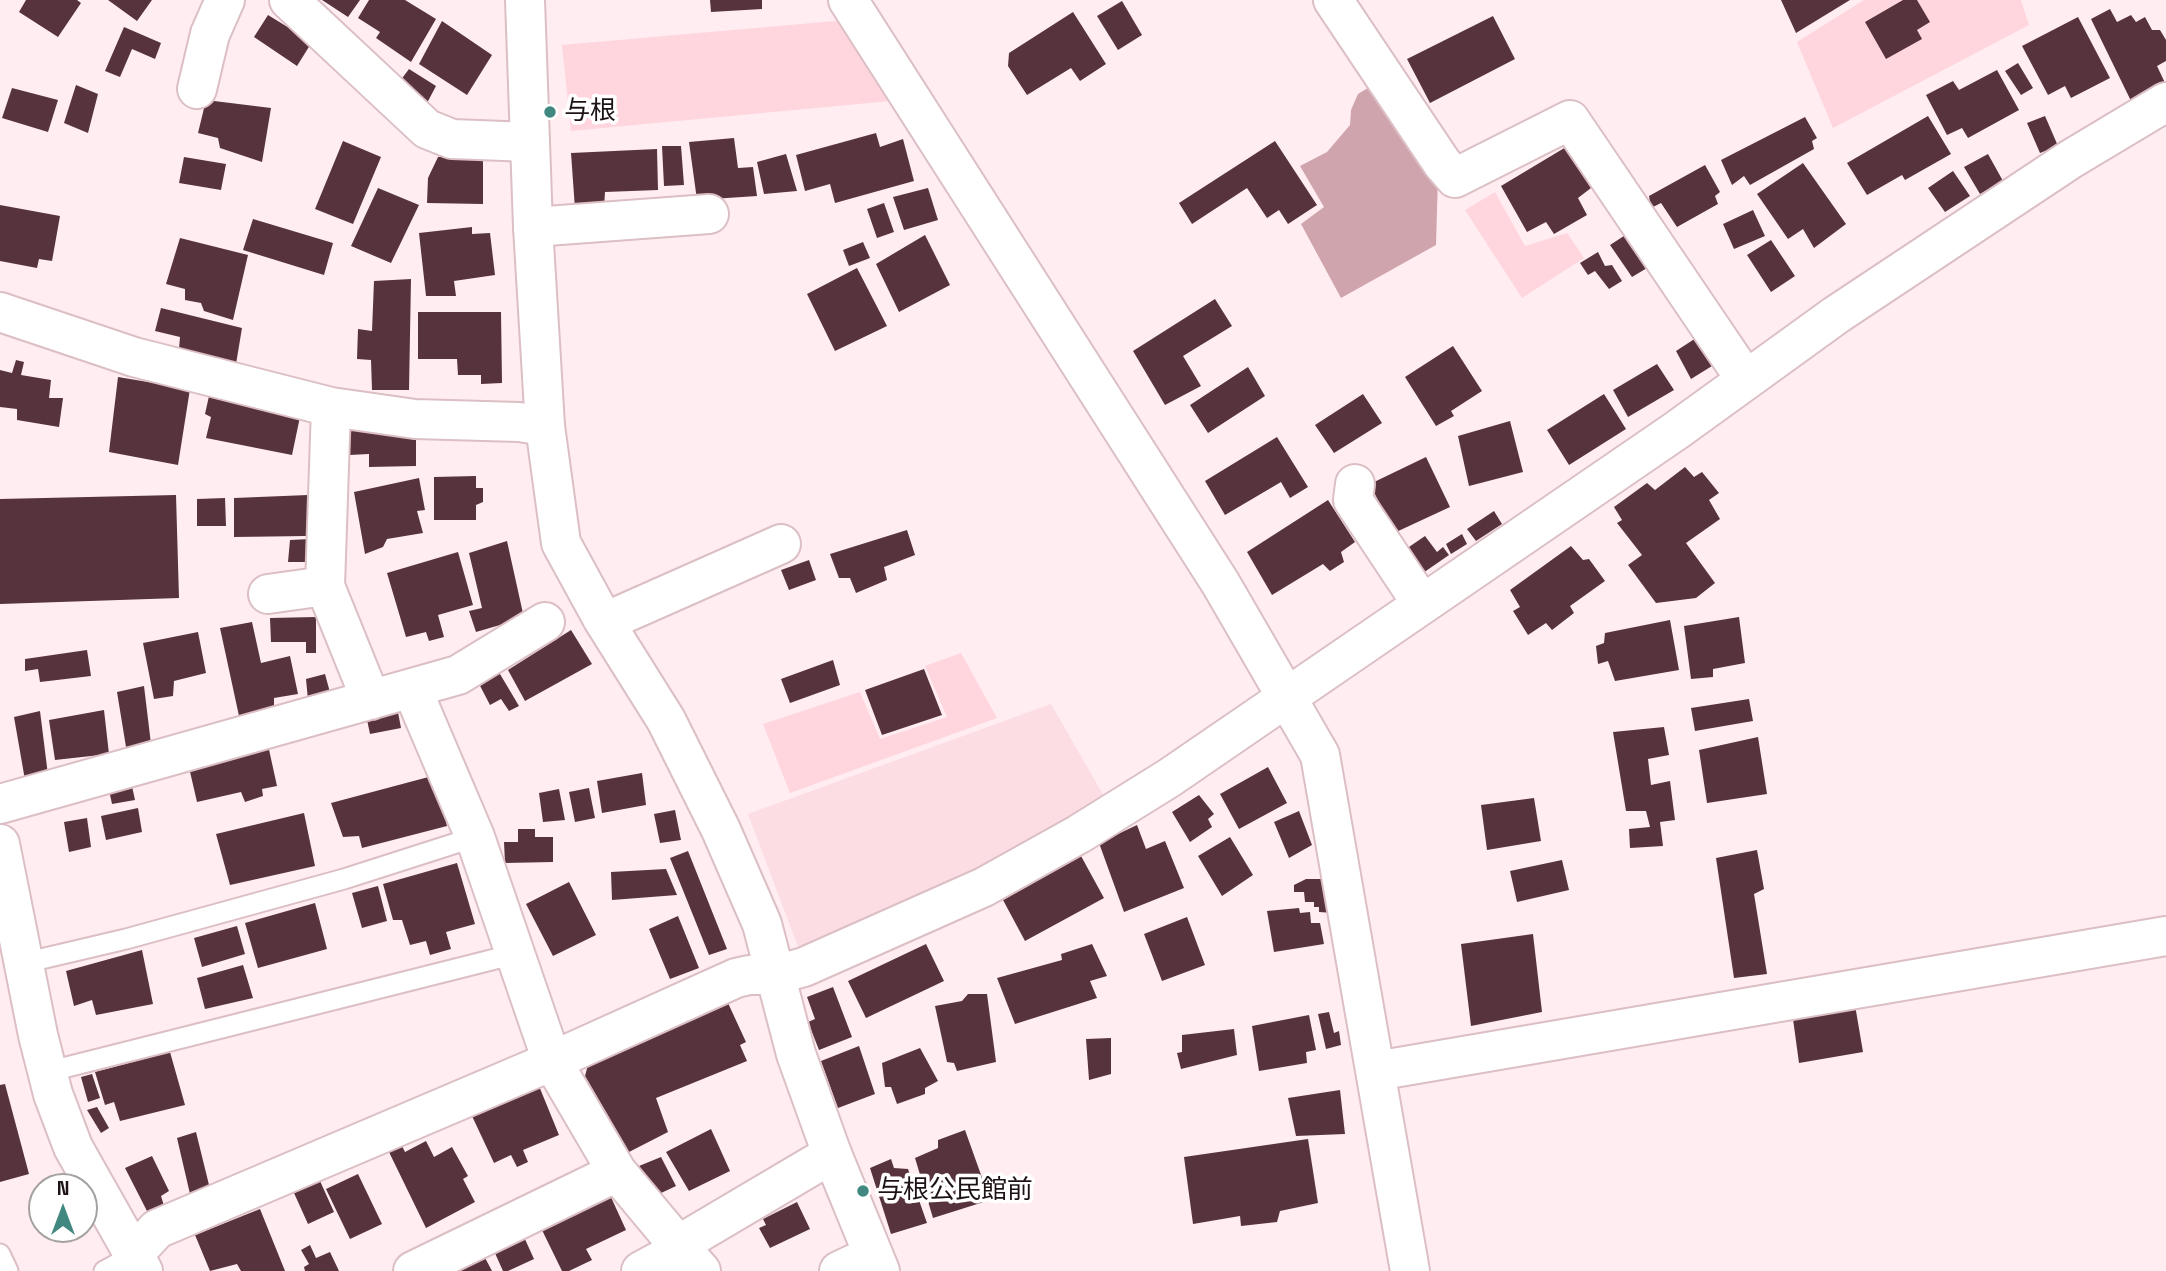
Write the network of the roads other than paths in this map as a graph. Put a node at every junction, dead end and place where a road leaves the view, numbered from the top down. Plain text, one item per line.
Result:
1 (225, 0) edge
2 (289, 0) edge
3 (848, 0) edge
4 (1333, 0) edge
5 (530, 7) edge
6 (197, 89) dead end
7 (2166, 102) edge
8 (530, 142) junction
9 (709, 214) dead end
10 (533, 227) junction
11 (0, 312) edge
12 (1746, 380) junction
13 (331, 407) junction
14 (545, 426) junction
15 (1354, 484) dead end
16 (781, 544) dead end
17 (325, 586) junction
18 (268, 594) dead end
19 (1422, 604) junction
20 (545, 622) dead end
21 (605, 622) junction
22 (412, 689) junction
23 (1286, 697) junction
24 (371, 700) junction
25 (0, 804) edge
26 (475, 836) junction
27 (0, 844) edge
28 (2166, 936) edge
29 (515, 954) junction
30 (24, 964) junction
31 (775, 975) junction
32 (552, 1061) junction
33 (1376, 1071) junction
34 (47, 1072) junction
35 (832, 1154) junction
36 (617, 1171) junction
37 (0, 1254) edge
38 (690, 1258) edge
39 (877, 1263) edge
40 (127, 1266) edge
41 (8, 1271) edge
42 (413, 1271) edge
43 (640, 1271) edge
44 (839, 1271) edge
45 (1410, 1271) edge

1 - 6 street
2 - 8 street
3 - 23 street
4 - 12 street
5 - 8 street
7 - 12 street
8 - 10 street
9 - 10 street
10 - 14 street
11 - 13 street
12 - 19 street
13 - 14 street
13 - 17 street
14 - 21 street
15 - 19 street
16 - 21 street
17 - 18 street
17 - 24 street
19 - 23 street
20 - 22 street
21 - 31 street
22 - 24 street
22 - 26 street
23 - 31 street
23 - 33 street
24 - 25 street
26 - 29 street
26 - 30 lane
27 - 30 street
28 - 33 street
29 - 32 street
29 - 34 lane
30 - 34 street
31 - 32 street
31 - 35 street
32 - 36 street
32 - 40 street
33 - 45 street
34 - 40 street
35 - 38 street
35 - 39 street
36 - 38 street
36 - 42 street
37 - 41 lane
38 - 43 street
39 - 44 street

